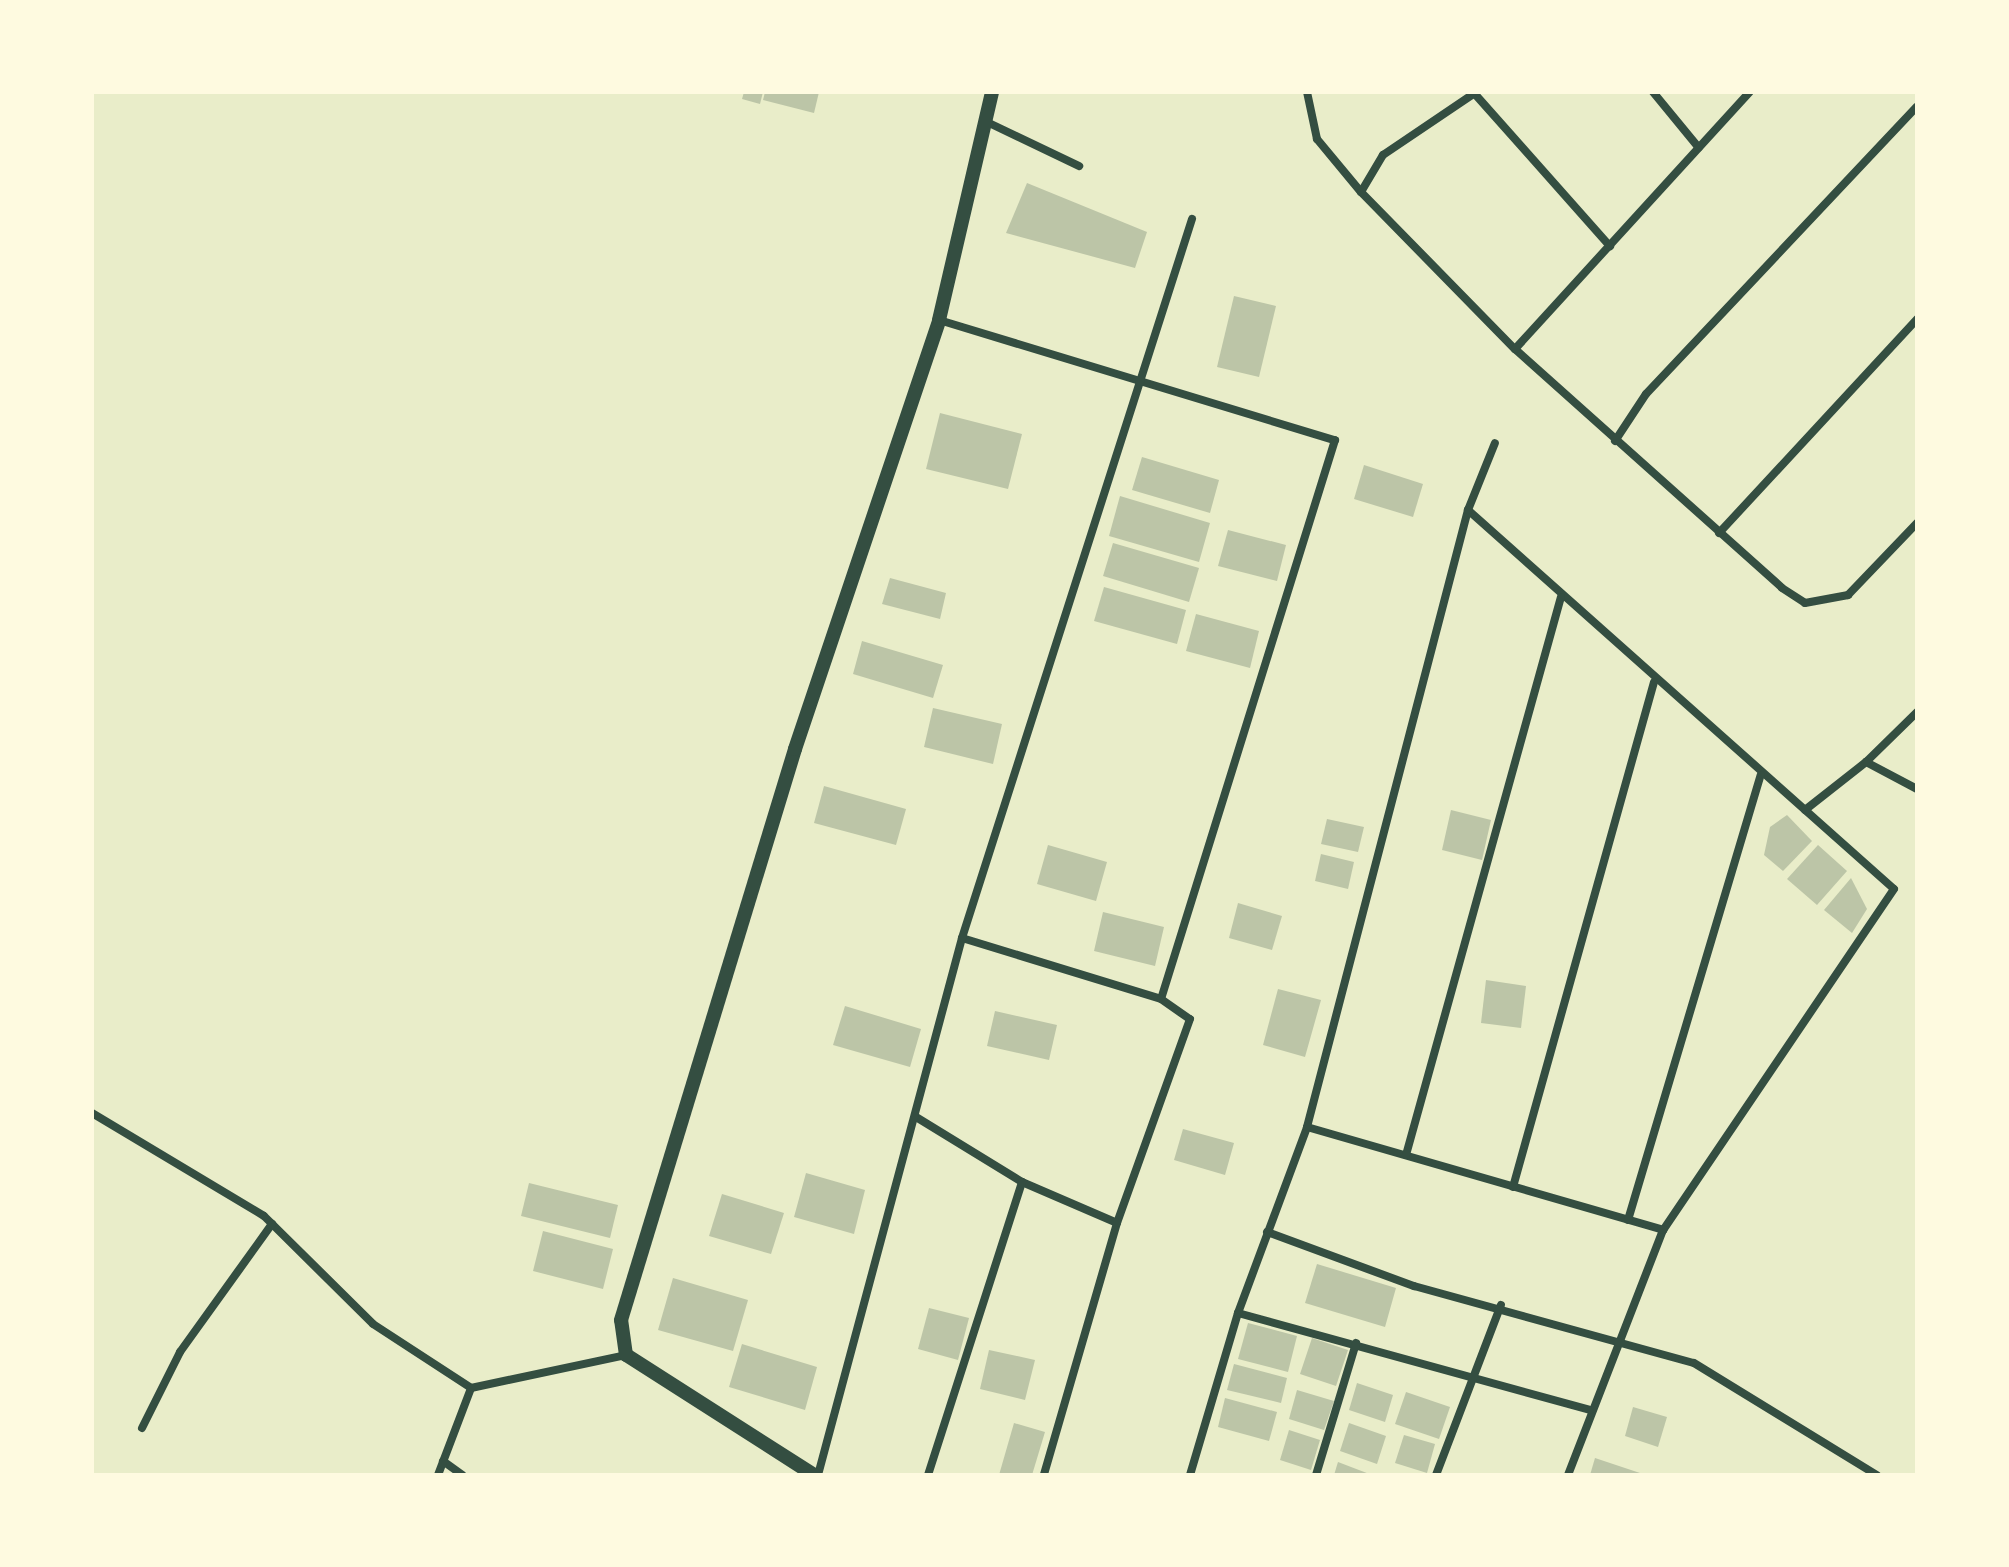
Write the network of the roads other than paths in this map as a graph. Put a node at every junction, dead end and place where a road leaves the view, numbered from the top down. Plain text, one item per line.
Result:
1 (992, 92) edge
2 (1307, 92) edge
3 (1653, 92) edge
4 (1750, 92) edge
5 (1475, 93) edge
6 (1917, 106) edge
7 (989, 123) junction
8 (1699, 148) junction
9 (1079, 166) dead end
10 (1361, 192) junction
11 (1192, 219) dead end
12 (1610, 246) junction
13 (1917, 319) edge
14 (939, 320) junction
15 (1515, 349) junction
16 (1141, 379) junction
17 (1615, 441) junction
18 (1495, 443) dead end
19 (1468, 510) junction
20 (1917, 523) edge
21 (1719, 533) junction
22 (1561, 597) junction
23 (1654, 682) junction
24 (1917, 712) edge
25 (1866, 762) junction
26 (1761, 775) junction
27 (1917, 789) edge
28 (1805, 810) junction
29 (962, 938) junction
30 (1161, 999) junction
31 (92, 1113) edge
32 (916, 1117) junction
33 (1307, 1127) junction
34 (1406, 1155) junction
35 (1022, 1182) junction
36 (1513, 1187) junction
37 (1628, 1220) junction
38 (1117, 1223) junction
39 (272, 1224) junction
40 (1663, 1230) junction
41 (1267, 1232) junction
42 (1501, 1305) junction
43 (1238, 1313) junction
44 (1614, 1340) junction
45 (1356, 1343) junction
46 (626, 1355) junction
47 (1474, 1376) junction
48 (471, 1388) junction
49 (1590, 1410) junction
50 (142, 1428) dead end
51 (443, 1461) junction
52 (438, 1475) edge
53 (462, 1475) edge
54 (816, 1475) edge
55 (928, 1475) edge
56 (1044, 1475) edge
57 (1190, 1475) edge
58 (1316, 1475) edge
59 (1436, 1475) edge
60 (1568, 1475) edge
61 (1877, 1475) edge

1 - 7 street
2 - 10 street
3 - 8 street
4 - 8 street
5 - 10 street
5 - 12 street
6 - 17 street
7 - 9 street
7 - 14 street
8 - 12 street
10 - 15 street
11 - 16 street
12 - 15 street
13 - 21 street
14 - 16 street
14 - 46 street
15 - 17 street
16 - 29 street
16 - 30 street
17 - 21 street
18 - 19 street
19 - 22 street
19 - 33 street
20 - 21 street
22 - 23 street
22 - 34 street
23 - 26 street
23 - 36 street
24 - 25 street
25 - 27 street
25 - 28 street
26 - 28 street
26 - 37 street
28 - 40 street
29 - 30 street
29 - 32 street
30 - 38 street
31 - 39 street
32 - 35 street
32 - 54 street
33 - 34 street
33 - 41 street
34 - 36 street
35 - 38 street
35 - 55 street
36 - 37 street
37 - 40 street
38 - 56 street
39 - 48 street
39 - 50 street
40 - 44 street
41 - 42 street
41 - 43 street
42 - 44 street
42 - 47 street
43 - 45 street
43 - 57 street
44 - 49 street
44 - 61 street
45 - 47 street
45 - 58 street
46 - 48 street
46 - 54 street
47 - 49 street
47 - 59 street
48 - 51 street
49 - 60 street
51 - 52 street
51 - 53 street

